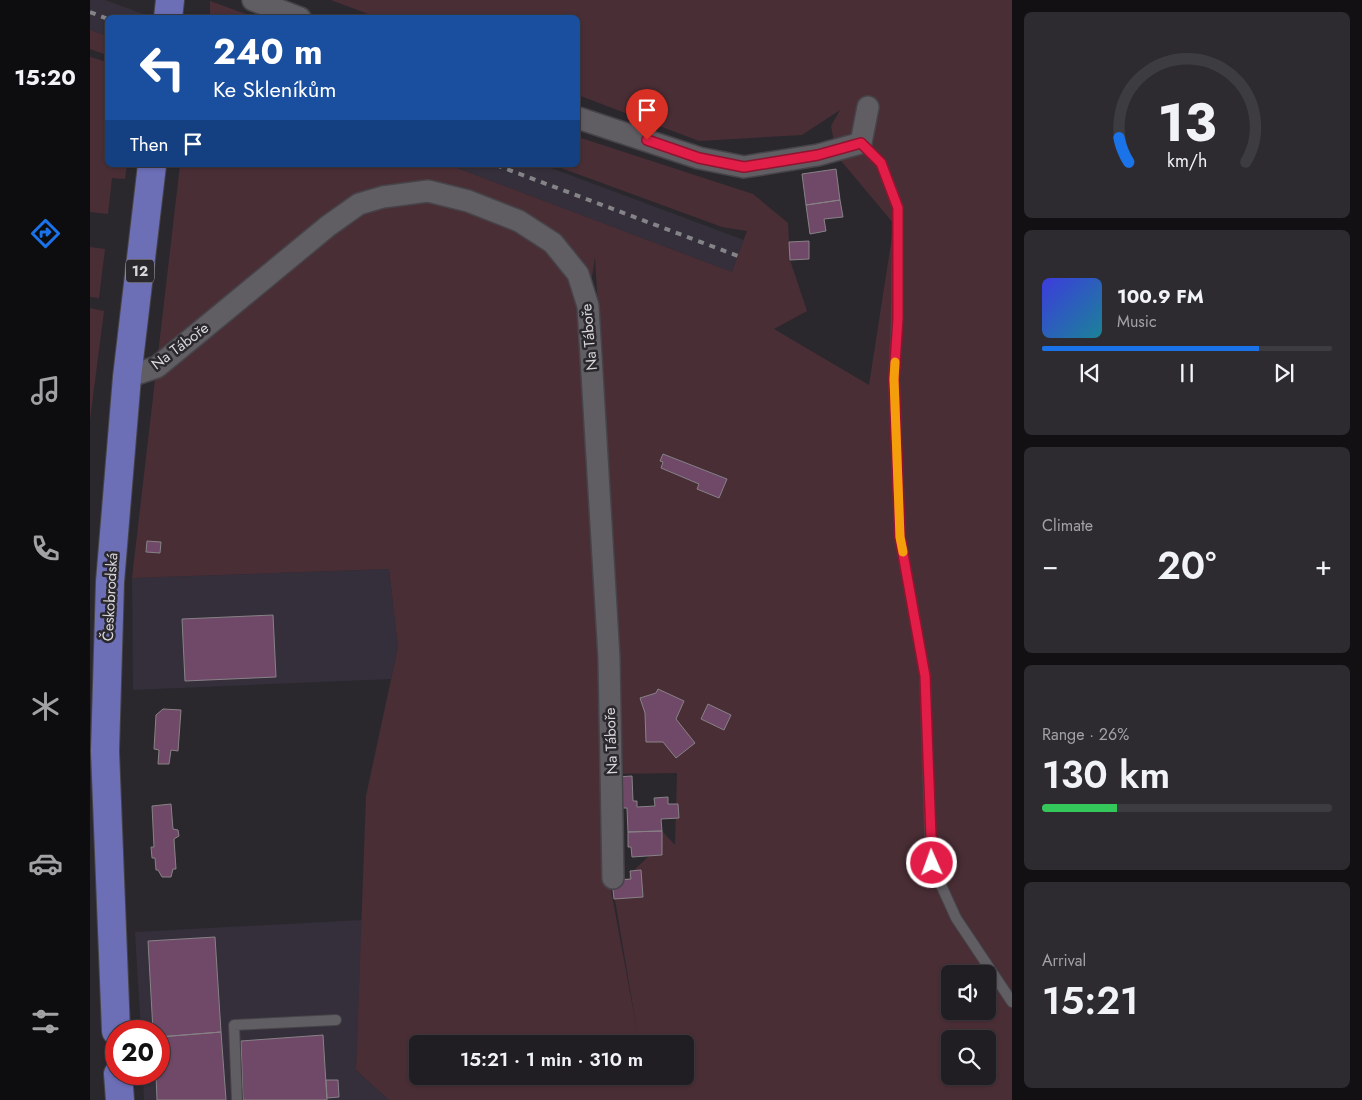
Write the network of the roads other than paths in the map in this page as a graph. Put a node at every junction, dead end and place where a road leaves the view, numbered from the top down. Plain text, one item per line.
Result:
1 (170, 0) edge
2 (253, 0) edge
3 (168, 15) edge
4 (292, 15) edge
5 (868, 107) dead end
6 (580, 119) edge
7 (861, 143) junction
8 (152, 167) edge
9 (127, 377) junction
10 (613, 878) dead end
11 (1012, 1002) edge
12 (116, 1020) edge
13 (336, 1020) dead end
14 (119, 1085) edge
15 (120, 1100) edge
16 (237, 1100) edge

1 - 3 main road
2 - 4 street
5 - 7 street
6 - 7 street
7 - 11 lane
8 - 9 main road, Českobrodská / 12
9 - 10 street, Na Táboře
9 - 12 main road, Českobrodská / 12
13 - 16 lane
14 - 15 main road

